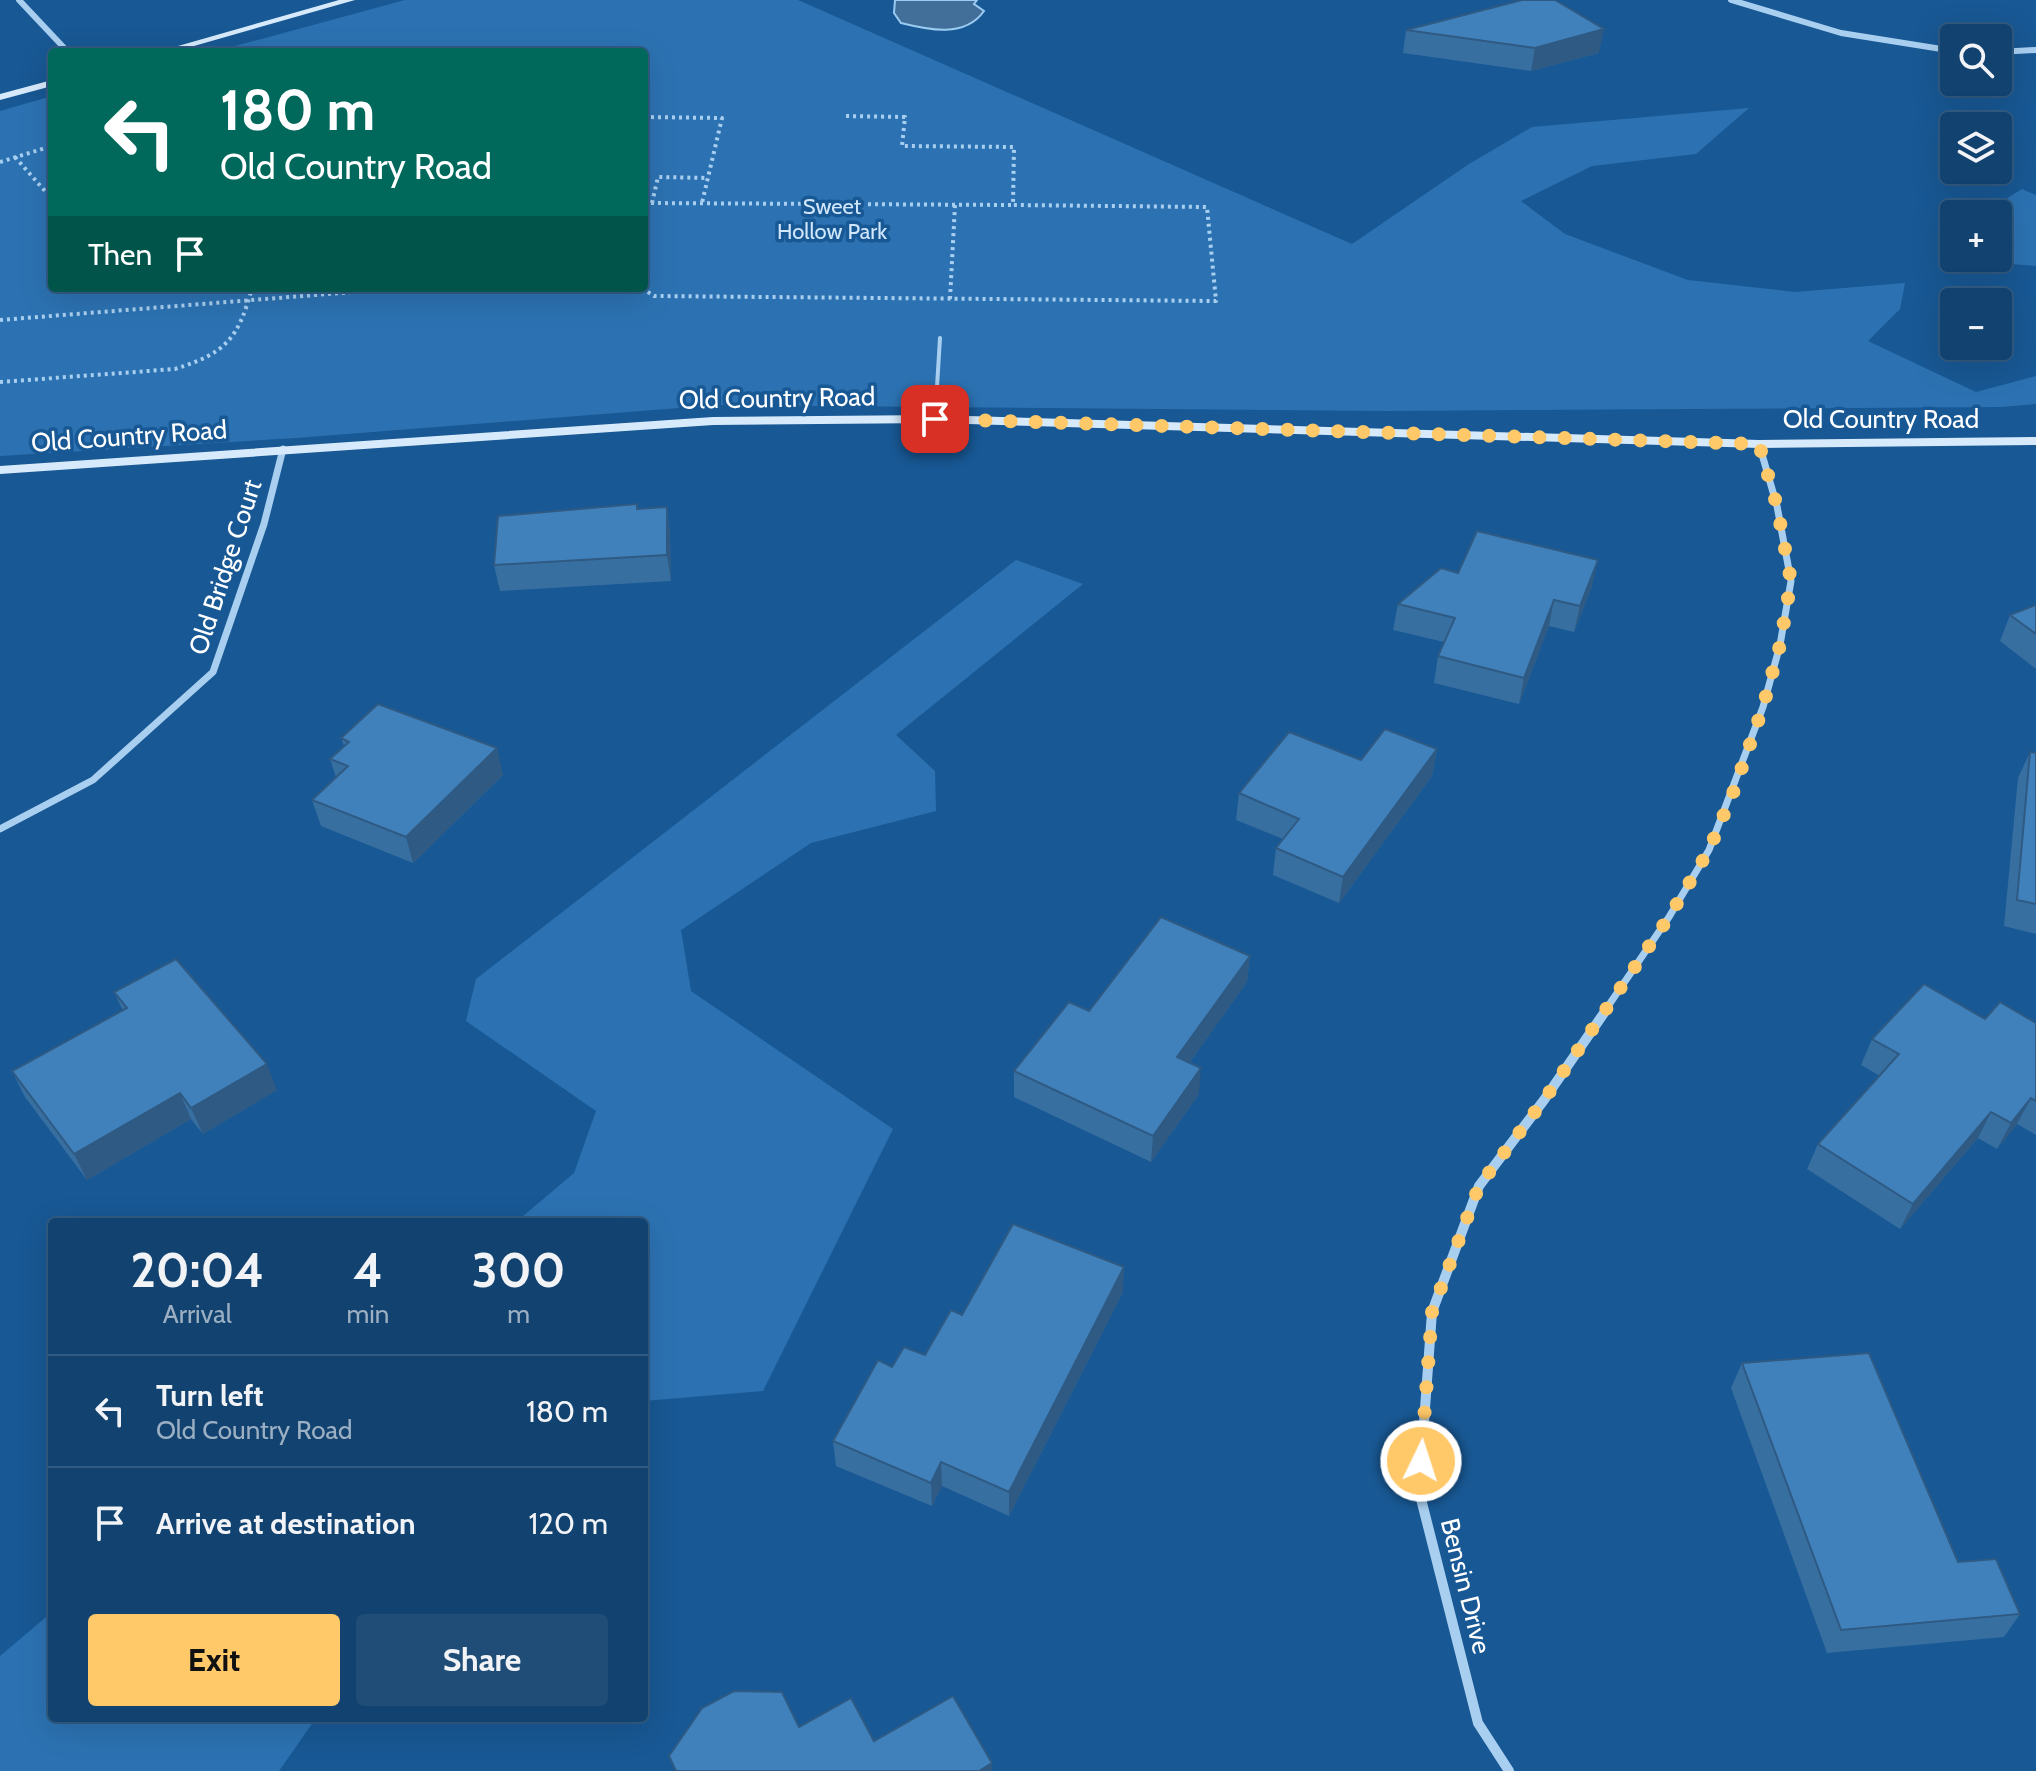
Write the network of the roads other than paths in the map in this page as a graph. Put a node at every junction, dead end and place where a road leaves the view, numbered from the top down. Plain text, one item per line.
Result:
1 (19, 0) edge
2 (350, 0) edge
3 (1731, 0) edge
4 (64, 48) edge
5 (176, 48) edge
6 (1940, 49) edge
7 (2036, 50) edge
8 (2012, 51) edge
9 (48, 84) edge
10 (0, 97) edge
11 (940, 338) dead end
12 (935, 419) junction
13 (2036, 441) edge
14 (1759, 444) junction
15 (283, 449) junction
16 (0, 470) edge
17 (0, 829) edge
18 (1509, 1771) edge

1 - 4 street
2 - 5 main road
3 - 6 street
7 - 8 street
9 - 10 main road
11 - 12 lane
12 - 14 main road, Old Country Road
12 - 15 main road, Old Country Road
13 - 14 main road, Old Country Road
14 - 18 street, Bensin Drive
15 - 16 main road, Old Country Road
15 - 17 street, Old Bridge Court

